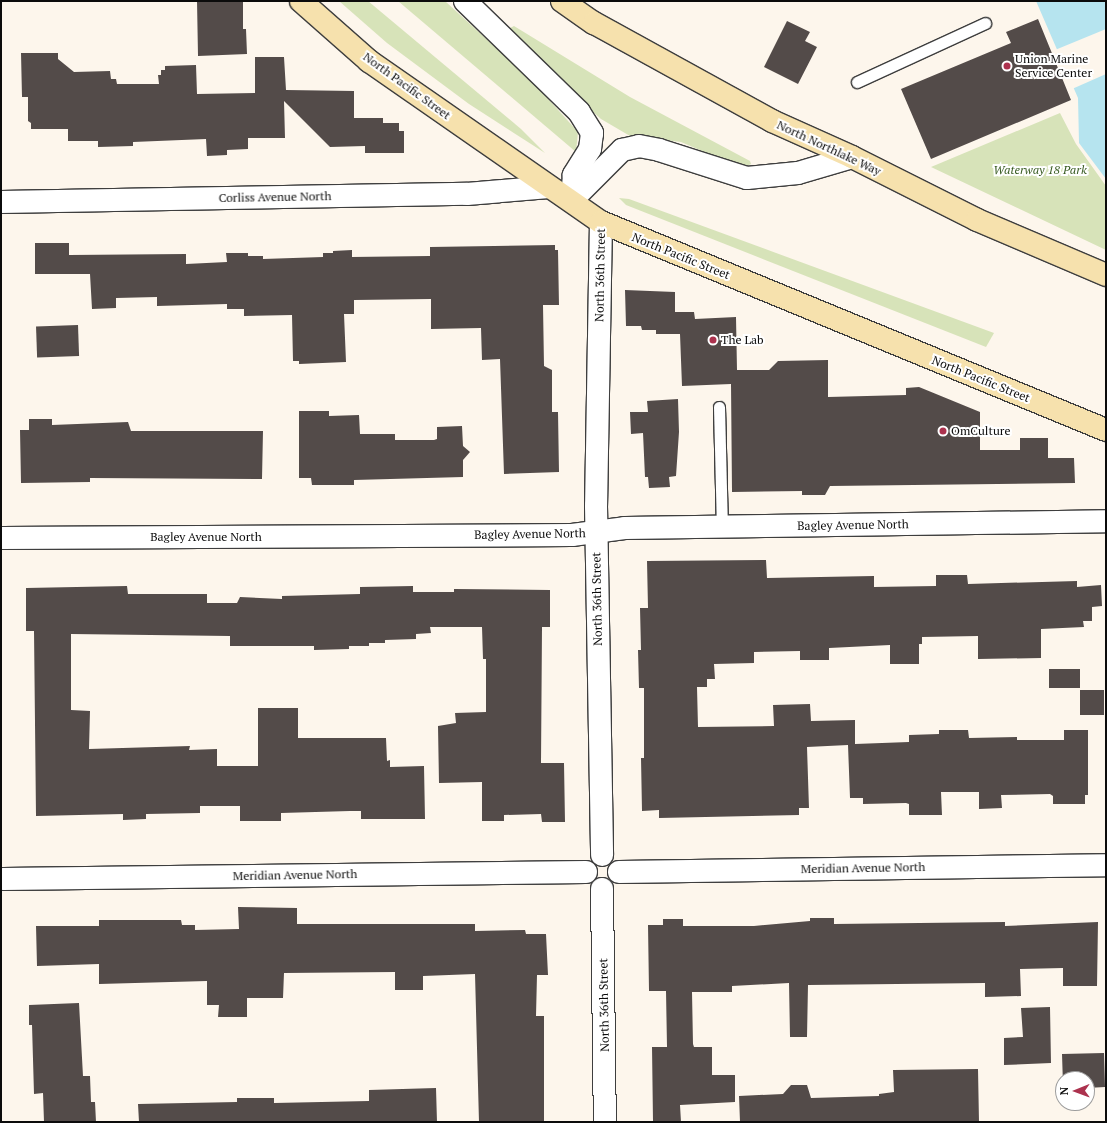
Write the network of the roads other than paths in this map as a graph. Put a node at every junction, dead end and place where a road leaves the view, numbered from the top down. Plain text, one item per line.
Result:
1 (301, 1) edge
2 (466, 1) edge
3 (562, 1) edge
4 (985, 23) dead end
5 (857, 82) dead end
6 (852, 157) junction
7 (548, 188) junction
8 (572, 200) junction
9 (1, 202) edge
10 (601, 222) junction
11 (1106, 275) edge
12 (719, 407) dead end
13 (1106, 430) edge
14 (1106, 521) edge
15 (722, 527) junction
16 (596, 532) junction
17 (1, 538) edge
18 (602, 855) junction
19 (1106, 865) edge
20 (586, 872) junction
21 (619, 872) junction
22 (2, 878) edge
23 (602, 888) junction
24 (605, 1122) edge

1 - 7 street, North Pacific Street
2 - 8 street
3 - 6 street, North Northlake Way
4 - 5 lane
6 - 8 street
6 - 11 street, North Northlake Way
7 - 8 street, North Pacific Street
7 - 9 street, Corliss Avenue North
8 - 10 street, North Pacific Street
10 - 13 street, North Pacific Street
10 - 16 street, North 36th Street
12 - 15 lane
14 - 15 street, Bagley Avenue North
15 - 16 street, Bagley Avenue North
16 - 17 street, Bagley Avenue North
16 - 18 street, North 36th Street
18 - 20 street
18 - 21 street
19 - 21 street, Meridian Avenue North
20 - 22 street, Meridian Avenue North
20 - 23 street
21 - 23 street
23 - 24 street, North 36th Street

